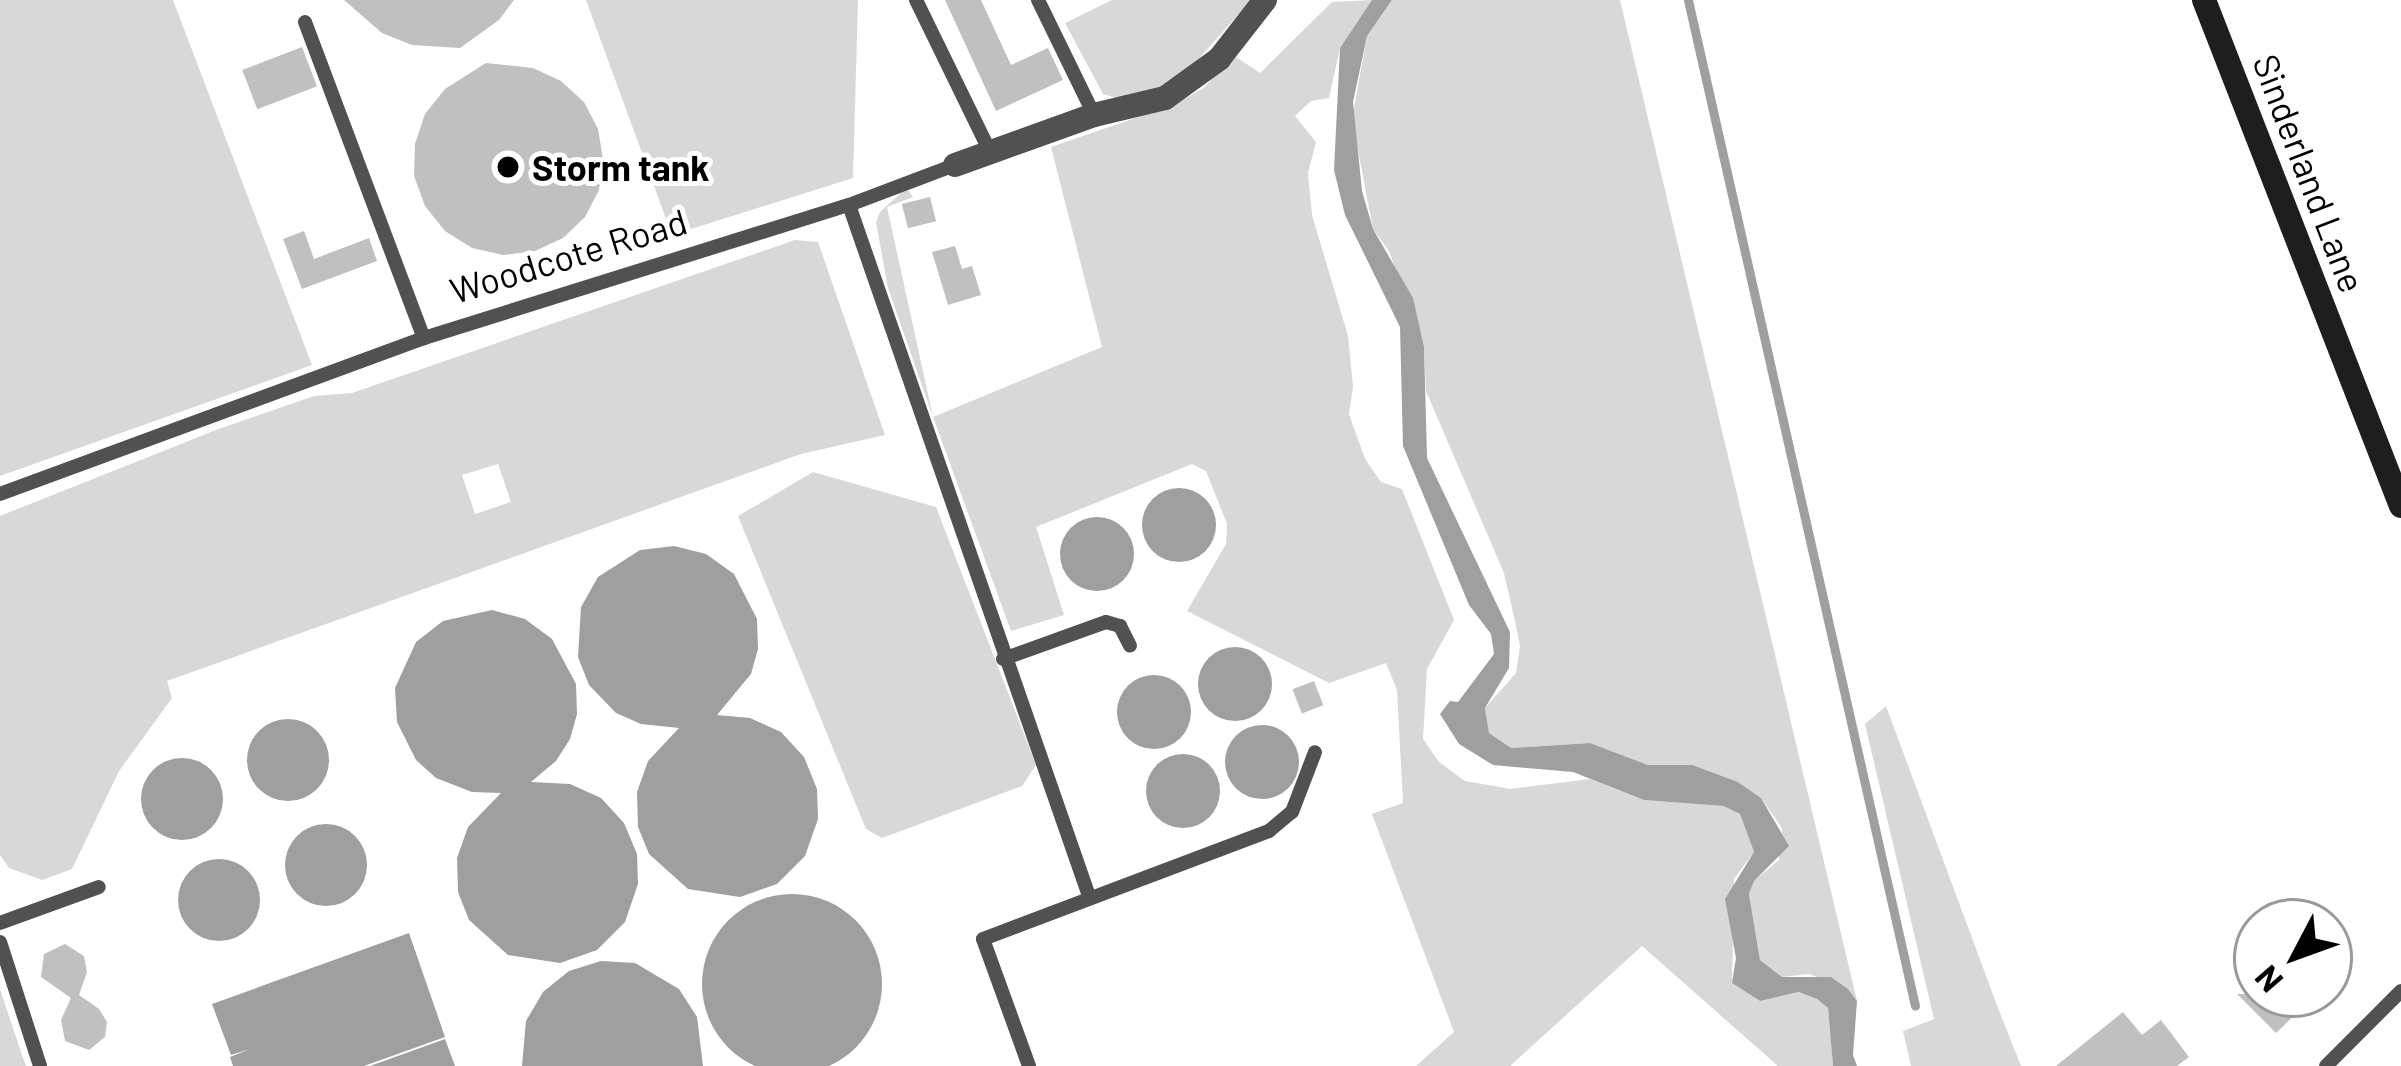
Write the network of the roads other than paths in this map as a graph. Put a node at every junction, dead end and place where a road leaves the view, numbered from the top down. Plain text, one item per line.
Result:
1 (916, 0) edge
2 (1038, 0) edge
3 (1265, 0) edge
4 (2204, 0) edge
5 (305, 22) dead end
6 (1094, 115) junction
7 (990, 152) junction
8 (956, 165) joint
9 (849, 205) junction
10 (424, 338) junction
11 (0, 494) edge
12 (2401, 506) edge
13 (1130, 646) dead end
14 (1003, 659) junction
15 (1316, 752) dead end
16 (99, 887) dead end
17 (1089, 896) junction
18 (0, 923) edge
19 (0, 942) edge
20 (2401, 991) edge
21 (40, 1066) edge
22 (1029, 1066) edge
23 (2326, 1066) edge

1 - 7 lane
2 - 6 lane
3 - 6 street, Woodcote Road
4 - 12 street, Sinderland Lane
5 - 10 lane
6 - 7 street, Woodcote Road
7 - 8 street, Woodcote Road
8 - 9 lane, Woodcote Road
9 - 10 lane, Woodcote Road
9 - 14 lane
10 - 11 lane, Woodcote Road
13 - 14 lane
14 - 17 lane
15 - 17 lane
16 - 18 lane
17 - 22 lane
19 - 21 lane
20 - 23 lane

